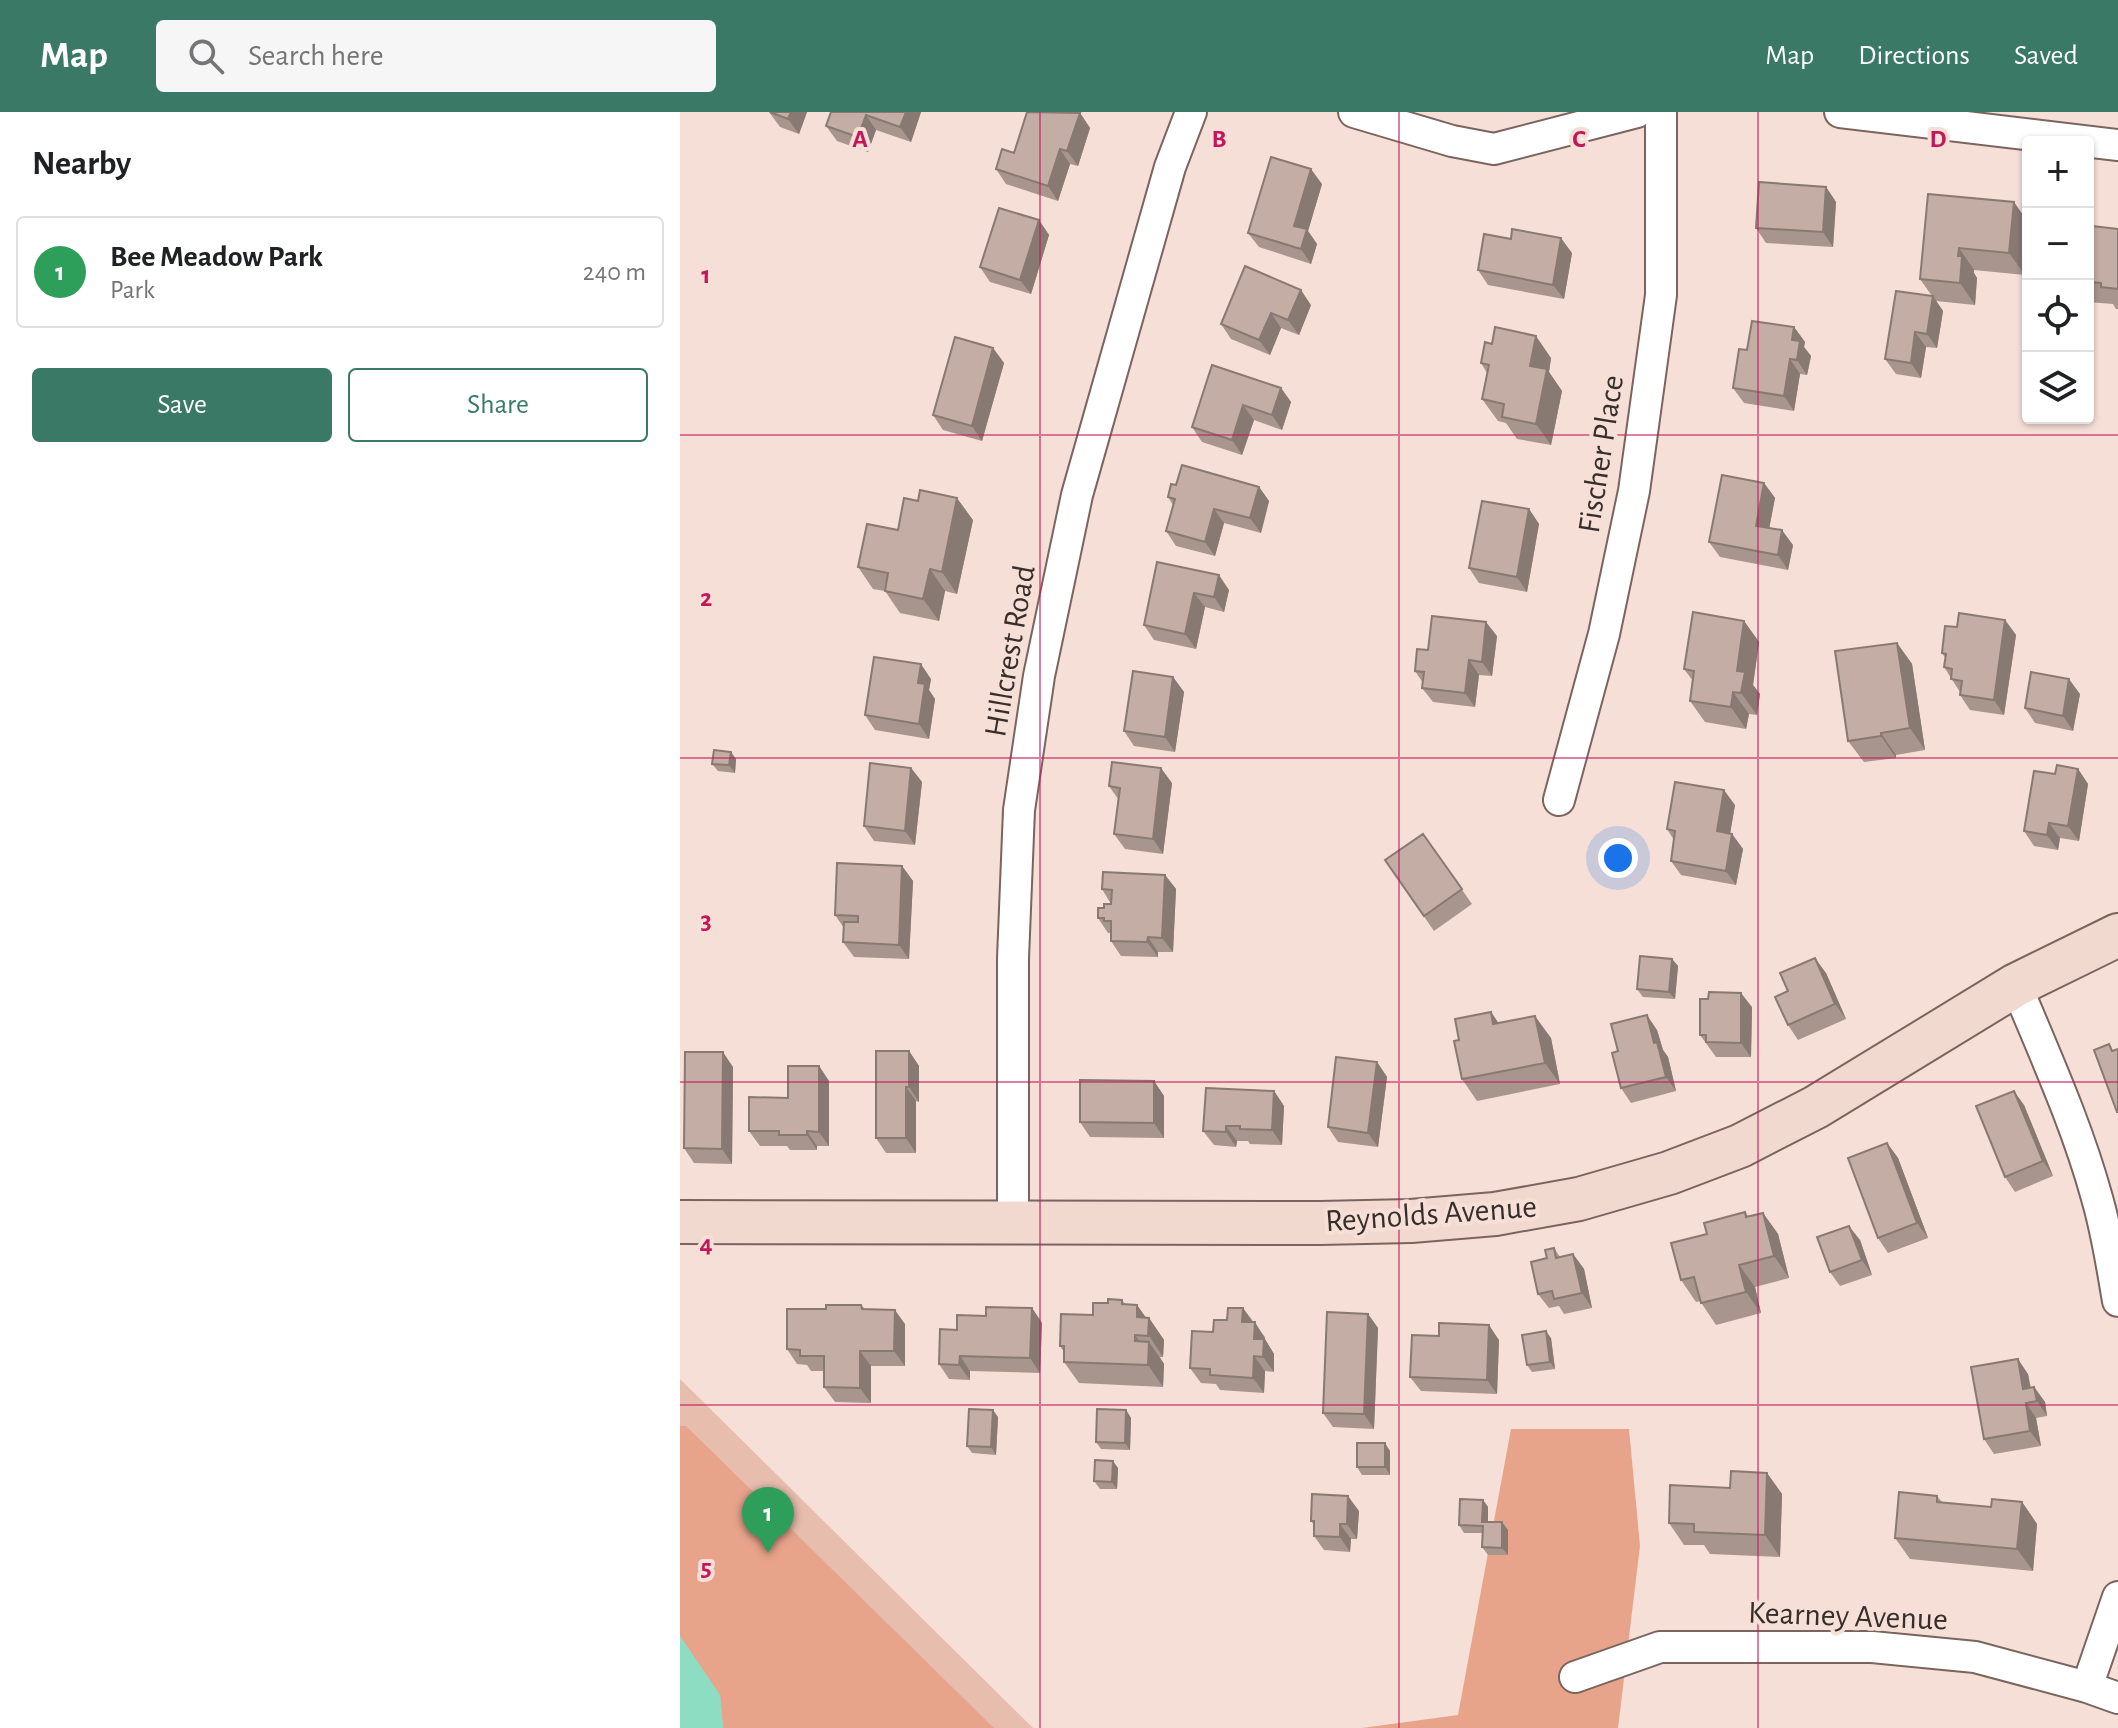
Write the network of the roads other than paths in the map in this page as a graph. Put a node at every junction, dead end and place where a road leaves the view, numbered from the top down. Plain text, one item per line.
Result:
1 (1191, 112) edge
2 (1354, 112) edge
3 (1637, 112) edge
4 (1661, 112) edge
5 (1840, 112) edge
6 (2118, 145) edge
7 (1559, 800) dead end
8 (2118, 935) edge
9 (2016, 985) junction
10 (1013, 1221) junction
11 (680, 1222) edge
12 (2118, 1301) edge
13 (2118, 1597) edge
14 (1575, 1677) dead end
15 (2087, 1687) junction
16 (2118, 1698) edge

1 - 10 street, Hillcrest Road
2 - 3 street
4 - 7 street, Fischer Place
5 - 6 street
8 - 9 street, Reynolds Avenue
9 - 10 street, Reynolds Avenue
9 - 12 street
10 - 11 street, Reynolds Avenue
13 - 15 street
14 - 15 street, Kearney Avenue
15 - 16 street, Kearney Avenue

